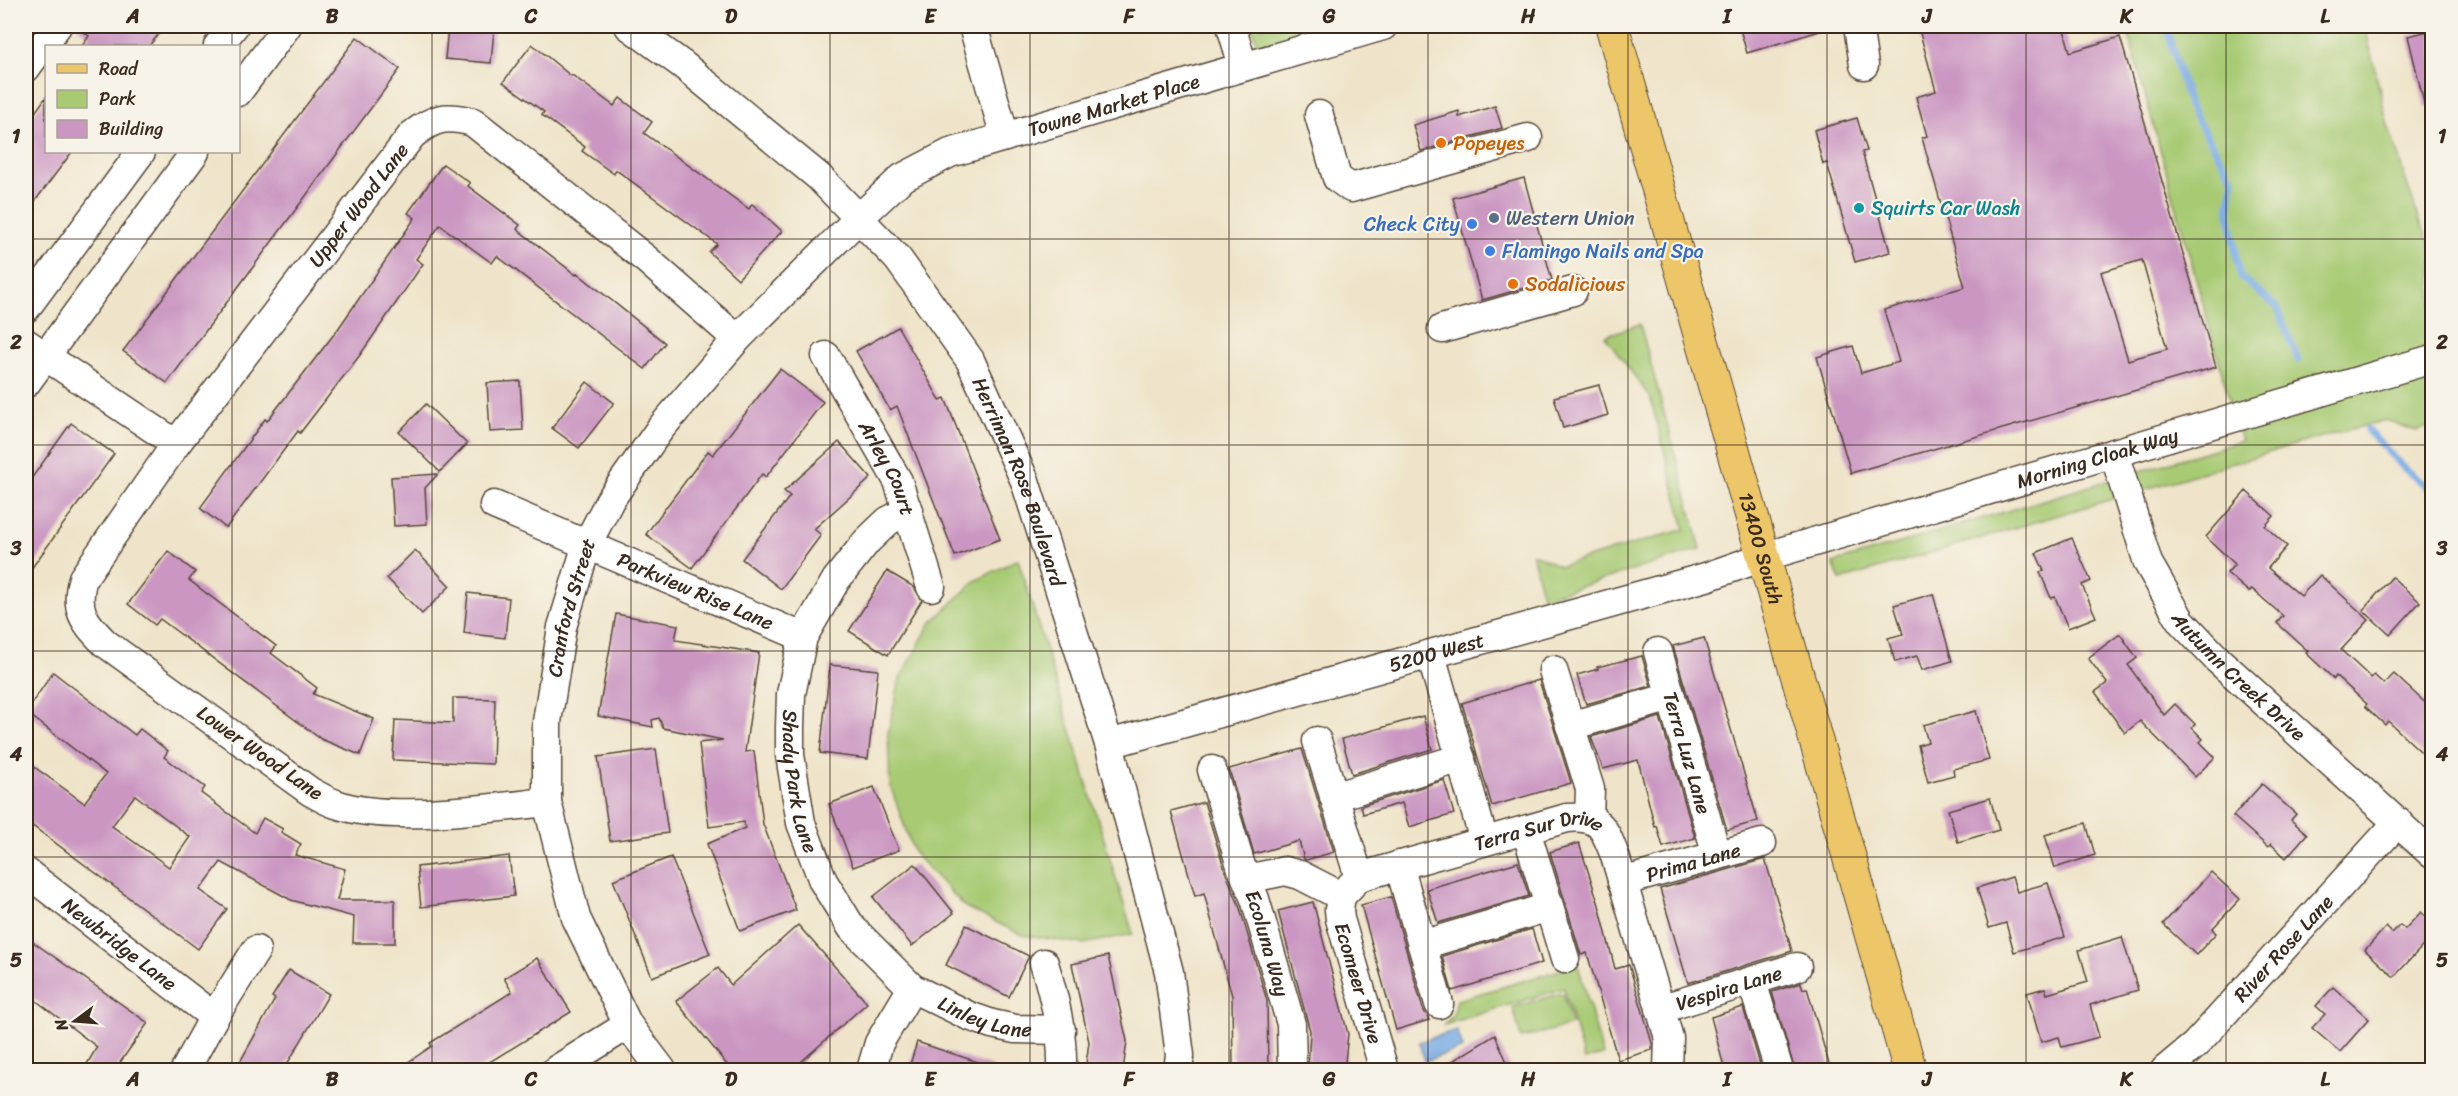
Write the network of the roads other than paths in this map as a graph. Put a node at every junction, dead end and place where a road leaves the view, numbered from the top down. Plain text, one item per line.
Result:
1 (57, 26) edge
2 (234, 26) edge
3 (287, 26) edge
4 (629, 26) edge
5 (973, 26) edge
6 (1231, 26) edge
7 (1383, 26) edge
8 (1612, 26) edge
9 (1858, 26) edge
10 (219, 45) edge
11 (1864, 65) dead end
12 (1243, 66) junction
13 (26, 68) edge
14 (240, 89) edge
15 (1319, 115) dead end
16 (1005, 137) junction
17 (1528, 138) dead end
18 (140, 153) edge
19 (194, 153) edge
20 (859, 218) junction
21 (1573, 291) dead end
22 (26, 308) edge
23 (1442, 329) dead end
24 (737, 339) junction
25 (35, 350) edge
26 (826, 356) dead end
27 (2433, 359) edge
28 (26, 383) edge
29 (176, 444) junction
30 (2114, 453) junction
31 (494, 505) dead end
32 (909, 510) junction
33 (587, 543) junction
34 (1763, 557) junction
35 (931, 587) dead end
36 (80, 610) joint
37 (803, 638) junction
38 (1658, 652) dead end
39 (1431, 655) junction
40 (1554, 670) dead end
41 (1671, 697) junction
42 (1570, 726) junction
43 (1317, 741) dead end
44 (1109, 744) junction
45 (1461, 758) junction
46 (1212, 770) dead end
47 (1334, 797) junction
48 (547, 802) junction
49 (1589, 818) junction
50 (2398, 822) junction
51 (1526, 830) junction
52 (1484, 841) junction
53 (1762, 843) dead end
54 (2433, 854) edge
55 (1717, 855) junction
56 (1399, 865) junction
57 (26, 872) edge
58 (1247, 879) junction
59 (1622, 882) junction
60 (1350, 886) junction
61 (1549, 907) junction
62 (1422, 945) junction
63 (256, 950) dead end
64 (1565, 959) dead end
65 (1044, 963) dead end
66 (1797, 967) dead end
67 (1752, 982) junction
68 (912, 988) junction
69 (1439, 1004) dead end
70 (1660, 1009) junction
71 (214, 1017) junction
72 (628, 1025) junction
73 (1061, 1030) junction
74 (1668, 1070) edge
75 (185, 1071) edge
76 (556, 1071) edge
77 (662, 1071) edge
78 (871, 1071) edge
79 (1062, 1071) edge
80 (1178, 1071) edge
81 (1292, 1071) edge
82 (1384, 1071) edge
83 (1779, 1071) edge
84 (1910, 1071) edge
85 (2165, 1071) edge

1 - 13 street
2 - 10 street
3 - 14 street
4 - 20 street, Herriman Rose Boulevard
5 - 16 street
6 - 12 street
7 - 12 street, Towne Market Place
8 - 34 main road, 13400 South
9 - 11 street
12 - 16 street, Towne Market Place
15 - 17 street
16 - 20 street, Towne Market Place
18 - 22 street
19 - 25 street
20 - 24 street, Cranford Street
20 - 44 street, Herriman Rose Boulevard
21 - 23 street
24 - 29 street, Upper Wood Lane
24 - 33 street, Cranford Street
25 - 28 street
25 - 29 street
26 - 32 street, Arley Court
27 - 30 street, Morning Cloak Way
29 - 36 street, Upper Wood Lane
30 - 34 street, Morning Cloak Way
30 - 50 street, Autumn Creek Drive
31 - 33 street, Parkview Rise Lane
32 - 35 street, Arley Court
32 - 37 street, Shady Park Lane
33 - 37 street, Parkview Rise Lane
33 - 48 street, Cranford Street
34 - 39 street, 5200 West
34 - 84 main road, 13400 South
36 - 48 street, Lower Wood Lane
37 - 68 street, Shady Park Lane
38 - 41 street, Terra Luz Lane
39 - 44 street, 5200 West
39 - 45 street
40 - 42 street
41 - 42 street
41 - 55 street, Terra Luz Lane
42 - 49 street
43 - 47 street, Ecomeer Drive
44 - 80 street, Herriman Rose Boulevard
45 - 47 street
45 - 52 street
46 - 58 street
47 - 60 street, Ecomeer Drive
48 - 72 street, Cranford Street
49 - 51 street, Terra Sur Drive
49 - 59 street, Terra Sur Drive
50 - 54 street, Autumn Creek Drive
50 - 85 street, River Rose Lane
51 - 52 street, Terra Sur Drive
51 - 61 street
52 - 56 street, Terra Sur Drive
53 - 55 street, Prima Lane
55 - 59 street, Prima Lane
56 - 60 street, Terra Sur Drive
56 - 62 street
57 - 71 street, Newbridge Lane
58 - 60 street, Ecoluna Way
58 - 81 street, Ecoluna Way
59 - 70 street, Terra Sur Drive
60 - 82 street, Ecomeer Drive
61 - 62 street
61 - 64 street
62 - 69 street
63 - 71 street
65 - 73 street
66 - 67 street, Vespira Lane
67 - 70 street, Vespira Lane
67 - 83 street
68 - 73 street, Linley Lane
68 - 78 street
70 - 74 street, Terra Sur Drive
71 - 75 street
72 - 76 street
72 - 77 street, Cranford Street
73 - 79 street

